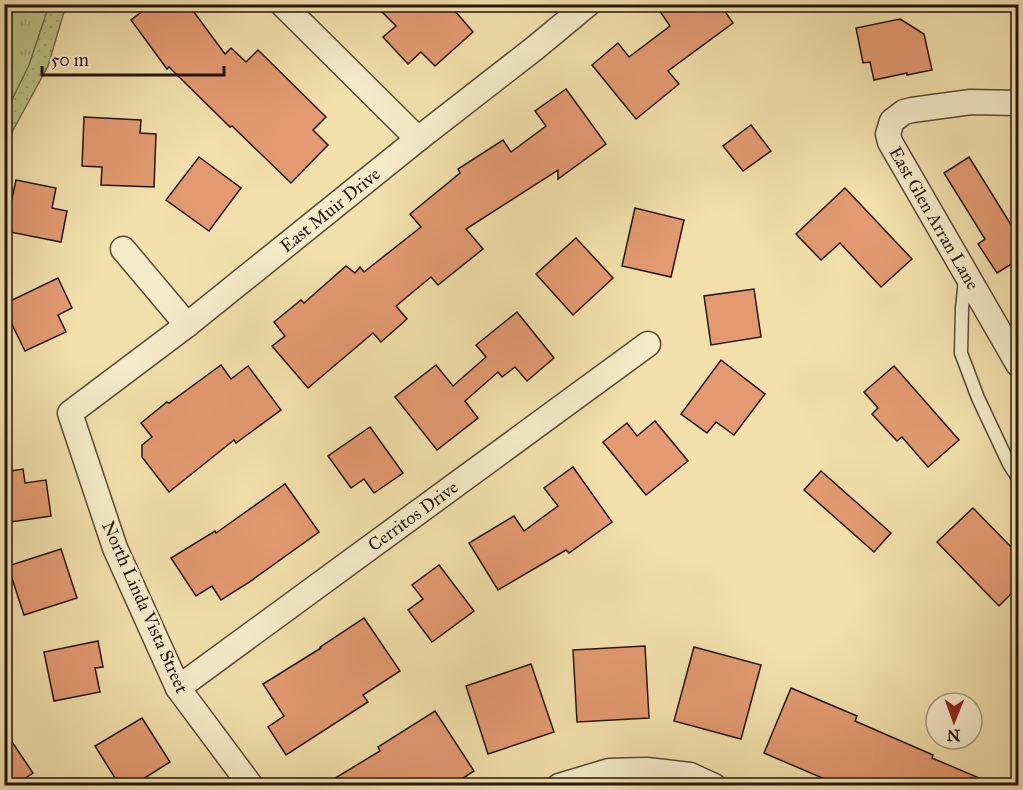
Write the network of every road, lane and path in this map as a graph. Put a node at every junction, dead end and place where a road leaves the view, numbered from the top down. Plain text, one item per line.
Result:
1 (282, 4) edge
2 (588, 4) edge
3 (1018, 103) edge
4 (418, 139) junction
5 (123, 249) dead end
6 (965, 272) junction
7 (187, 325) junction
8 (648, 344) dead end
9 (1018, 364) edge
10 (70, 413) joint
11 (1018, 478) edge
12 (178, 688) junction
13 (251, 786) edge
14 (559, 786) edge
15 (714, 786) edge

1 - 4 street
2 - 4 street, East Muir Drive
3 - 6 street, East Glen Arran Lane
4 - 7 street, East Muir Drive
5 - 7 street
6 - 9 street, East Glen Arran Lane
6 - 11 lane
7 - 10 street, East Muir Drive
8 - 12 street, Cerritos Drive
10 - 12 street, North Linda Vista Street
12 - 13 street, North Linda Vista Street
14 - 15 street

